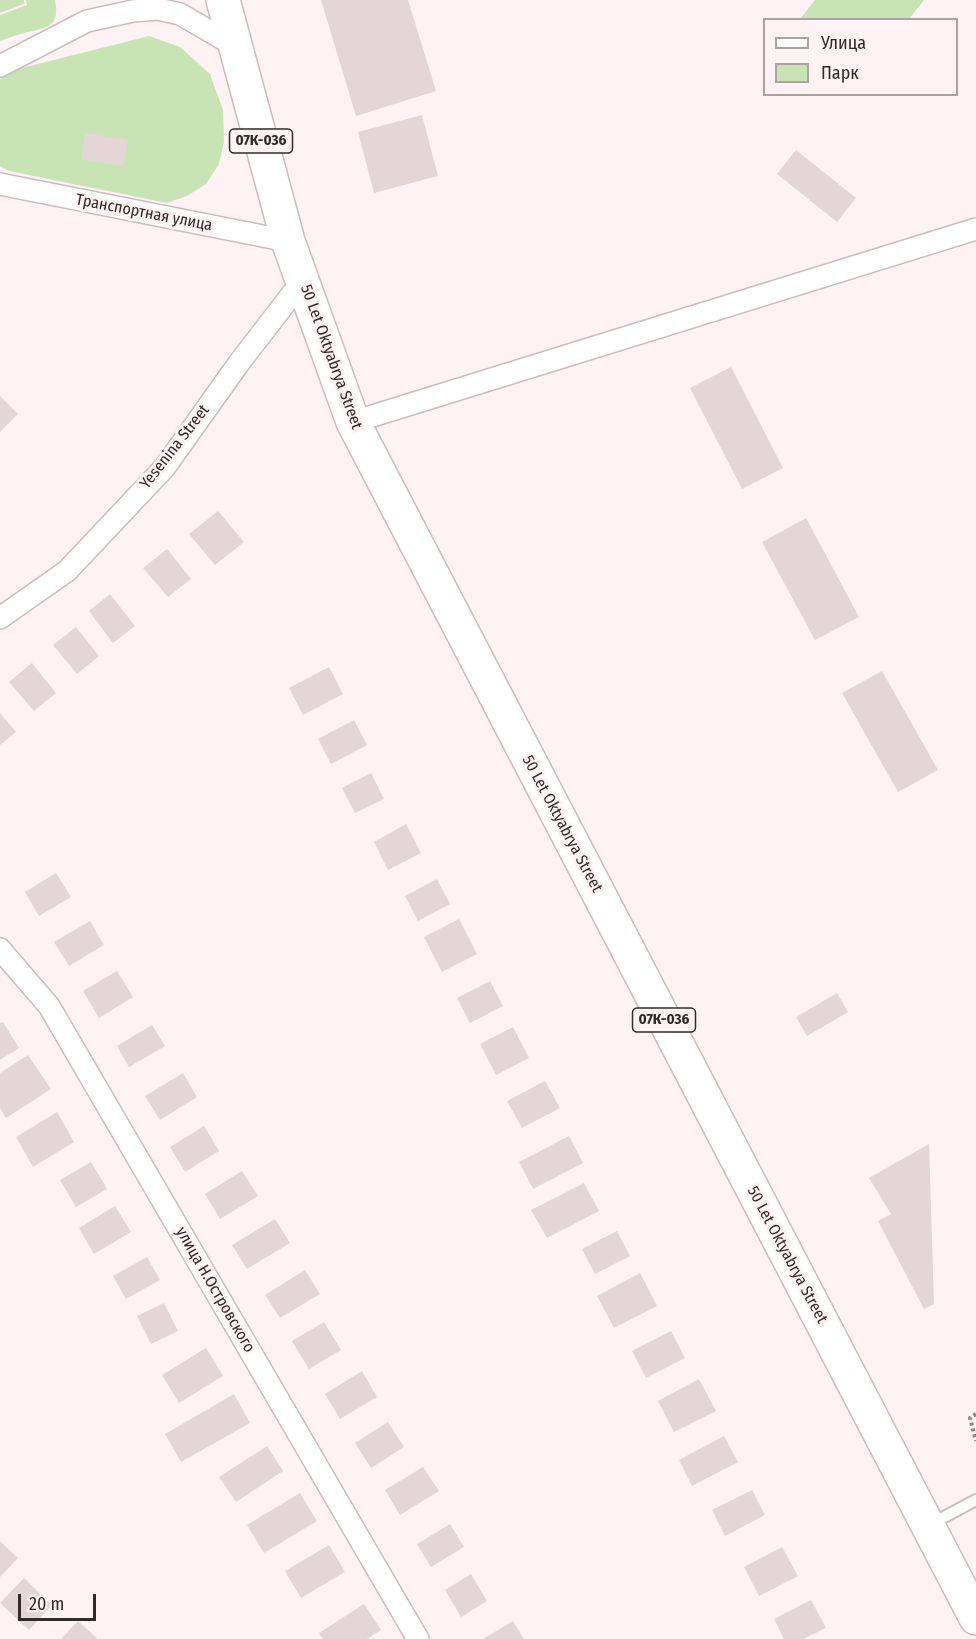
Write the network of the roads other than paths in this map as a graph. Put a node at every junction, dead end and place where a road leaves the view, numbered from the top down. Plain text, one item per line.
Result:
1 (222, 1) edge
2 (235, 46) junction
3 (0, 66) edge
4 (0, 184) edge
5 (976, 229) edge
6 (288, 241) junction
7 (303, 280) junction
8 (353, 422) junction
9 (0, 618) edge
10 (0, 949) edge
11 (976, 1500) edge
12 (928, 1526) junction
13 (976, 1617) edge
14 (418, 1639) edge

1 - 2 main road, 50 Let Oktyabrya Street / 07К-036
2 - 3 street
2 - 6 main road, 50 Let Oktyabrya Street / 07К-036
4 - 6 street, Транспортная улица
5 - 8 street
6 - 7 main road, 50 Let Oktyabrya Street / 07К-036
7 - 8 main road, 50 Let Oktyabrya Street / 07К-036
7 - 9 street, Yesenina Street
8 - 12 main road, 50 Let Oktyabrya Street / 07К-036
10 - 14 street, улица Н.Островского
11 - 12 lane
12 - 13 main road, 50 Let Oktyabrya Street / 07К-036

